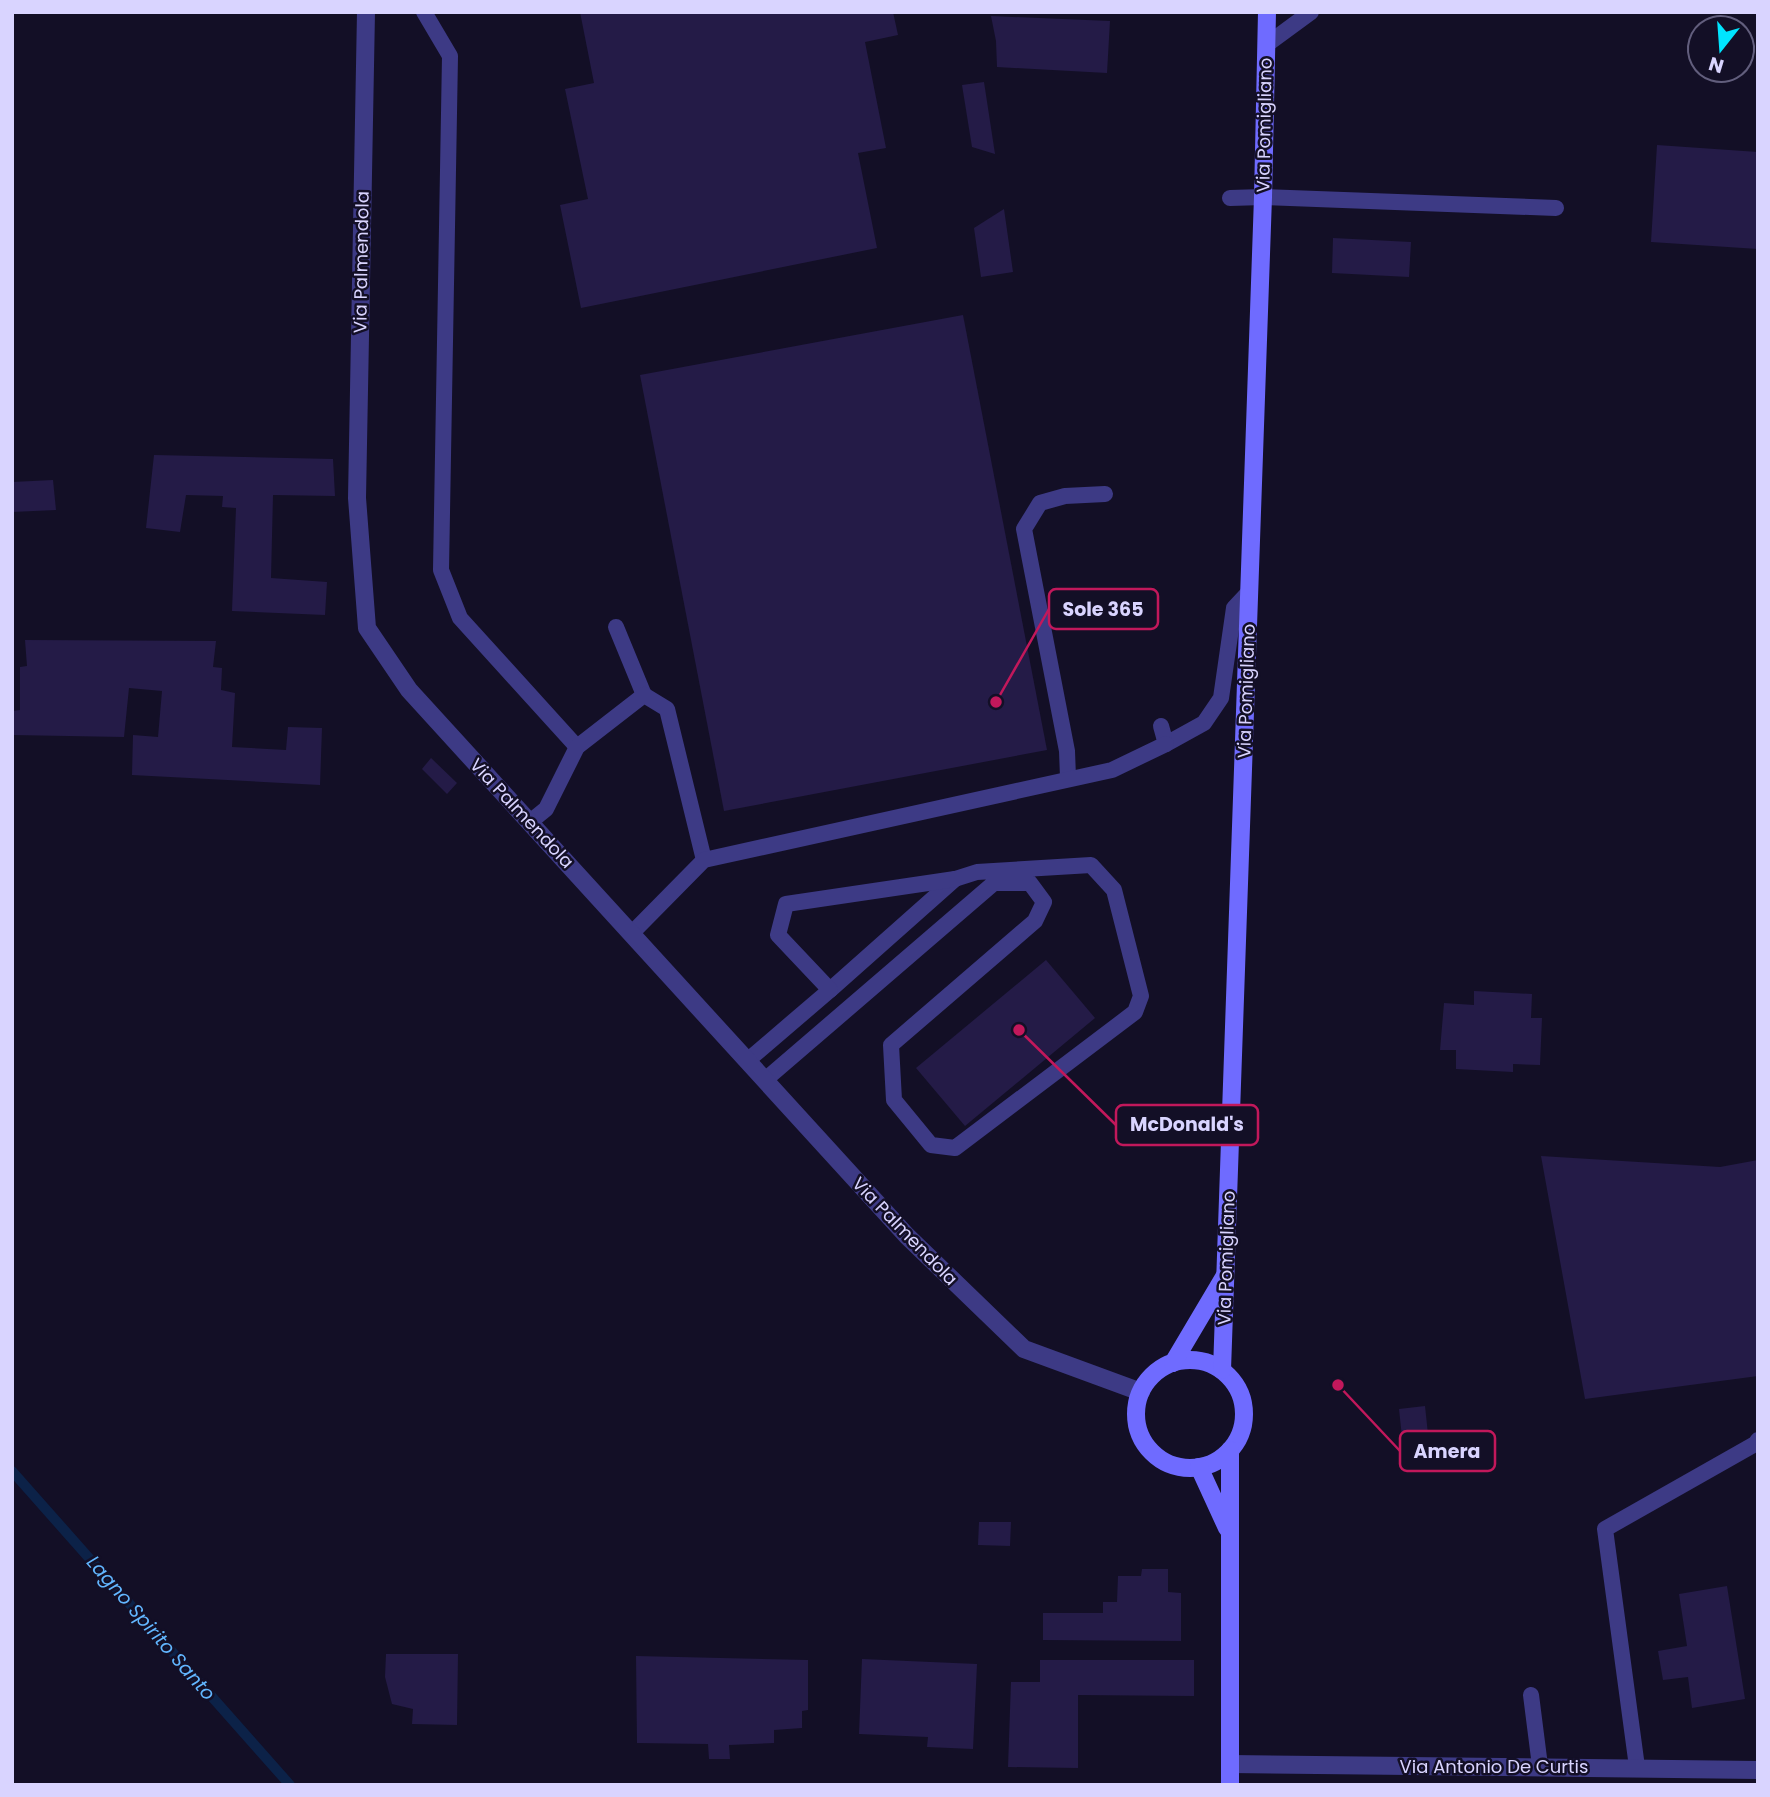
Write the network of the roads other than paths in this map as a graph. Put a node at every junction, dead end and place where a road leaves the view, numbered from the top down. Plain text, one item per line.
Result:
1 (366, 12) edge
2 (424, 12) edge
3 (1267, 12) edge
4 (1311, 12) edge
5 (1266, 45) junction
6 (1263, 197) junction
7 (1230, 198) dead end
8 (1556, 208) dead end
9 (1105, 494) dead end
10 (1249, 592) junction
11 (616, 627) dead end
12 (645, 695) junction
13 (1161, 726) dead end
14 (1166, 744) junction
15 (578, 747) junction
16 (1068, 778) junction
17 (530, 822) junction
18 (705, 860) junction
19 (955, 879) junction
20 (632, 933) junction
21 (830, 990) junction
22 (747, 1061) junction
23 (765, 1080) junction
24 (1226, 1274) junction
25 (1173, 1363) junction
26 (1222, 1370) junction
27 (1141, 1392) junction
28 (1758, 1440) edge
29 (1230, 1450) junction
30 (1199, 1467) junction
31 (1230, 1534) junction
32 (1531, 1695) dead end
33 (1230, 1764) junction
34 (1541, 1766) junction
35 (1637, 1767) junction
36 (1758, 1769) edge
37 (1230, 1785) edge

1 - 17 street, Via Palmendola
2 - 15 lane
3 - 5 main road, Via Pomigliano
4 - 5 lane
5 - 6 main road, Via Pomigliano
6 - 7 lane
6 - 8 lane
6 - 10 main road, Via Pomigliano
9 - 16 lane
10 - 14 lane
10 - 24 main road, Via Pomigliano
11 - 12 lane
12 - 15 lane
12 - 18 lane
13 - 14 lane
14 - 16 lane
15 - 17 lane
16 - 18 lane
17 - 20 street, Via Palmendola
18 - 20 lane
19 - 21 lane
19 - 21 lane
19 - 23 lane
20 - 22 street, Via Palmendola
21 - 22 lane
22 - 23 street, Via Palmendola
23 - 27 street, Via Palmendola
24 - 25 main road
24 - 26 main road, Via Pomigliano
25 - 26 main road
25 - 27 main road
26 - 29 main road
27 - 30 main road
28 - 35 lane
29 - 30 main road
29 - 31 main road
30 - 31 main road
31 - 33 main road
32 - 34 lane
33 - 34 street, Via Antonio De Curtis
33 - 37 main road
34 - 35 street, Via Antonio De Curtis
35 - 36 street, Via Antonio De Curtis

